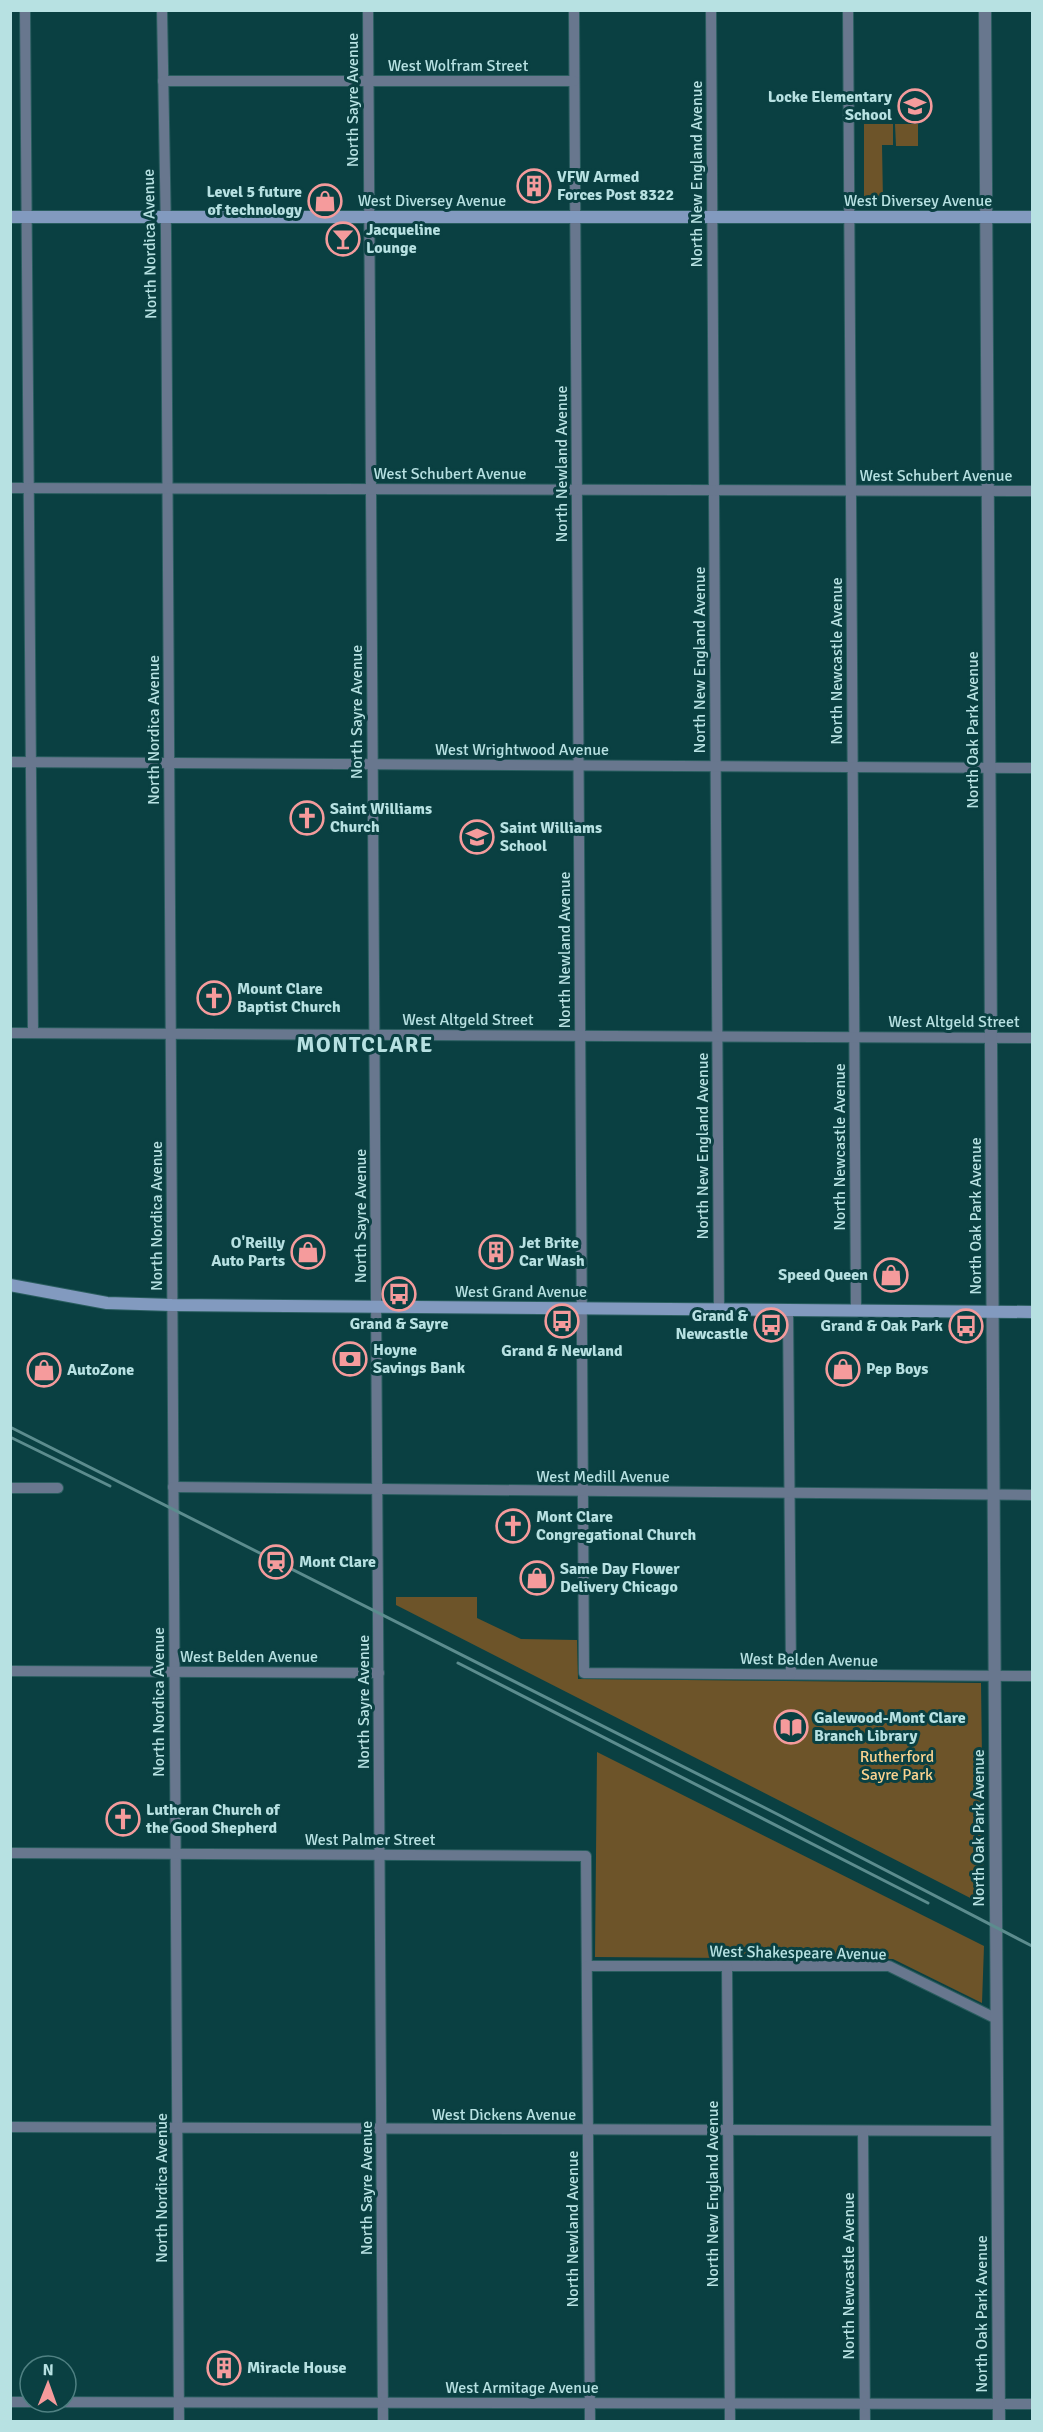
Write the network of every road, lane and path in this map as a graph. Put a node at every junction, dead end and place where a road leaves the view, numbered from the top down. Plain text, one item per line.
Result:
1 (25, 10) edge
2 (162, 10) edge
3 (368, 10) edge
4 (574, 10) edge
5 (711, 10) edge
6 (848, 10) edge
7 (985, 10) edge
8 (163, 81) junction
9 (574, 81) junction
10 (368, 82) junction
11 (10, 217) edge
12 (27, 217) junction
13 (165, 217) junction
14 (369, 217) junction
15 (575, 217) junction
16 (712, 217) junction
17 (849, 218) junction
18 (986, 218) junction
19 (1032, 218) edge
20 (10, 488) edge
21 (30, 488) junction
22 (168, 488) junction
23 (371, 489) junction
24 (577, 489) junction
25 (714, 490) junction
26 (851, 490) junction
27 (988, 491) junction
28 (1032, 491) edge
29 (10, 762) edge
30 (31, 762) junction
31 (169, 763) junction
32 (373, 764) junction
33 (579, 765) junction
34 (716, 766) junction
35 (853, 766) junction
36 (990, 767) junction
37 (1032, 768) edge
38 (10, 1033) edge
39 (33, 1033) junction
40 (171, 1034) junction
41 (374, 1035) junction
42 (580, 1036) junction
43 (717, 1036) junction
44 (854, 1037) junction
45 (991, 1038) junction
46 (1032, 1038) edge
47 (10, 1285) edge
48 (172, 1305) junction
49 (376, 1307) junction
50 (582, 1309) junction
51 (719, 1310) junction
52 (788, 1310) junction
53 (856, 1311) junction
54 (993, 1312) junction
55 (1032, 1312) edge
56 (173, 1487) junction
57 (10, 1488) edge
58 (58, 1488) dead end
59 (377, 1490) junction
60 (583, 1492) junction
61 (789, 1492) junction
62 (994, 1495) junction
63 (1032, 1495) edge
64 (10, 1671) edge
65 (174, 1672) junction
66 (378, 1673) junction
67 (585, 1673) joint
68 (790, 1674) junction
69 (995, 1675) junction
70 (1032, 1676) edge
71 (10, 1852) edge
72 (175, 1853) junction
73 (380, 1855) junction
74 (586, 1856) joint
75 (587, 1966) junction
76 (727, 1966) junction
77 (997, 2019) junction
78 (10, 2127) edge
79 (177, 2128) junction
80 (382, 2129) junction
81 (588, 2130) junction
82 (728, 2131) junction
83 (863, 2131) junction
84 (998, 2131) junction
85 (10, 2402) edge
86 (179, 2402) junction
87 (383, 2403) junction
88 (590, 2403) junction
89 (730, 2404) junction
90 (865, 2404) junction
91 (999, 2404) junction
92 (1032, 2404) edge
93 (179, 2421) edge
94 (383, 2421) edge
95 (590, 2421) edge
96 (730, 2421) edge
97 (865, 2421) edge
98 (999, 2421) edge

1 - 12 street
2 - 8 street, North Nordica Avenue
3 - 10 street, North Sayre Avenue
4 - 9 street, North Newland Avenue
5 - 16 street, North New England Avenue
6 - 17 street, North Newcastle Avenue
7 - 18 street, North Oak Park Avenue
8 - 10 street, West Wolfram Street
8 - 13 street, North Nordica Avenue
9 - 10 street, West Wolfram Street
9 - 15 street, North Newland Avenue
10 - 14 street, North Sayre Avenue
11 - 12 main road, West Diversey Avenue
12 - 13 main road, West Diversey Avenue
12 - 21 street
13 - 14 main road, West Diversey Avenue
13 - 22 street, North Nordica Avenue
14 - 15 main road, West Diversey Avenue
14 - 23 street, North Sayre Avenue
15 - 16 main road, West Diversey Avenue
15 - 24 street, North Newland Avenue
16 - 17 main road, West Diversey Avenue
16 - 25 street, North New England Avenue
17 - 18 main road, West Diversey Avenue
17 - 26 street, North Newcastle Avenue
18 - 19 main road, West Diversey Avenue
18 - 27 street, North Oak Park Avenue
20 - 21 street, West Schubert Avenue
21 - 22 street, West Schubert Avenue
21 - 30 street
22 - 23 street, West Schubert Avenue
22 - 31 street, North Nordica Avenue
23 - 24 street, West Schubert Avenue
23 - 32 street, North Sayre Avenue
24 - 25 street, West Schubert Avenue
24 - 33 street, North Newland Avenue
25 - 26 street, West Schubert Avenue
25 - 34 street, North New England Avenue
26 - 27 street, West Schubert Avenue
26 - 35 street, North Newcastle Avenue
27 - 28 street, West Schubert Avenue
27 - 36 street, North Oak Park Avenue
29 - 30 street, West Wrightwood Avenue
30 - 31 street, West Wrightwood Avenue
30 - 39 street
31 - 32 street, West Wrightwood Avenue
31 - 40 street, North Nordica Avenue
32 - 33 street, West Wrightwood Avenue
32 - 41 street, North Sayre Avenue
33 - 34 street, West Wrightwood Avenue
33 - 42 street, North Newland Avenue
34 - 35 street, West Wrightwood Avenue
34 - 43 street, North New England Avenue
35 - 36 street, West Wrightwood Avenue
35 - 44 street, North Newcastle Avenue
36 - 37 street, West Wrightwood Avenue
36 - 45 street, North Oak Park Avenue
38 - 39 street, West Altgeld Street
39 - 40 street, West Altgeld Street
40 - 41 street, West Altgeld Street
40 - 48 street, North Nordica Avenue
41 - 42 street, West Altgeld Street
41 - 49 street, North Sayre Avenue
42 - 43 street, West Altgeld Street
42 - 50 street, North Newland Avenue
43 - 44 street, West Altgeld Street
43 - 51 street, North New England Avenue
44 - 45 street, West Altgeld Street
44 - 53 street, North Newcastle Avenue
45 - 46 street, West Altgeld Street
45 - 54 street, North Oak Park Avenue
47 - 48 main road, West Grand Avenue
48 - 49 main road, West Grand Avenue
48 - 56 street, North Nordica Avenue
49 - 50 main road, West Grand Avenue
49 - 59 street, North Sayre Avenue
50 - 51 main road, West Grand Avenue
50 - 60 street, North Newland Avenue
51 - 52 main road, West Grand Avenue
52 - 53 main road, West Grand Avenue
52 - 61 street
53 - 54 main road, West Grand Avenue
54 - 55 main road, West Grand Avenue
54 - 62 street, North Oak Park Avenue
56 - 59 street, West Medill Avenue
56 - 65 street, North Nordica Avenue
57 - 58 street
59 - 60 street, West Medill Avenue
59 - 66 street, North Sayre Avenue
60 - 61 street, West Medill Avenue
60 - 67 street, North Newland Avenue
61 - 62 street, West Medill Avenue
61 - 68 street
62 - 63 street, West Medill Avenue
62 - 69 street, North Oak Park Avenue
64 - 65 street, West Belden Avenue
65 - 66 street, West Belden Avenue
65 - 72 street, North Nordica Avenue
66 - 73 street, North Sayre Avenue
67 - 68 street, West Belden Avenue
68 - 69 street, West Belden Avenue
69 - 70 street, West Belden Avenue
69 - 77 street, North Oak Park Avenue
71 - 72 street, West Palmer Street
72 - 73 street, West Palmer Street
72 - 79 street, North Nordica Avenue
73 - 74 street, West Palmer Street
73 - 80 street, North Sayre Avenue
74 - 75 street, North Newland Avenue
75 - 76 street, West Shakespeare Avenue
75 - 81 street, North Newland Avenue
76 - 77 street, West Shakespeare Avenue
76 - 82 street, North New England Avenue
77 - 84 street, North Oak Park Avenue
78 - 79 street, West Dickens Avenue
79 - 80 street, West Dickens Avenue
79 - 86 street, North Nordica Avenue
80 - 81 street, West Dickens Avenue
80 - 87 street, North Sayre Avenue
81 - 82 street, West Dickens Avenue
81 - 88 street, North Newland Avenue
82 - 83 street, West Dickens Avenue
82 - 89 street, North New England Avenue
83 - 84 street, West Dickens Avenue
83 - 90 street, North Newcastle Avenue
84 - 91 street, North Oak Park Avenue
85 - 86 street, West Armitage Avenue
86 - 87 street, West Armitage Avenue
86 - 93 street, North Nordica Avenue
87 - 88 street, West Armitage Avenue
87 - 94 street, North Sayre Avenue
88 - 89 street, West Armitage Avenue
88 - 95 street, North Newland Avenue
89 - 90 street, West Armitage Avenue
89 - 96 street, North New England Avenue
90 - 91 street, West Armitage Avenue
90 - 97 street, North Newcastle Avenue
91 - 92 street, West Armitage Avenue
91 - 98 street, North Oak Park Avenue

